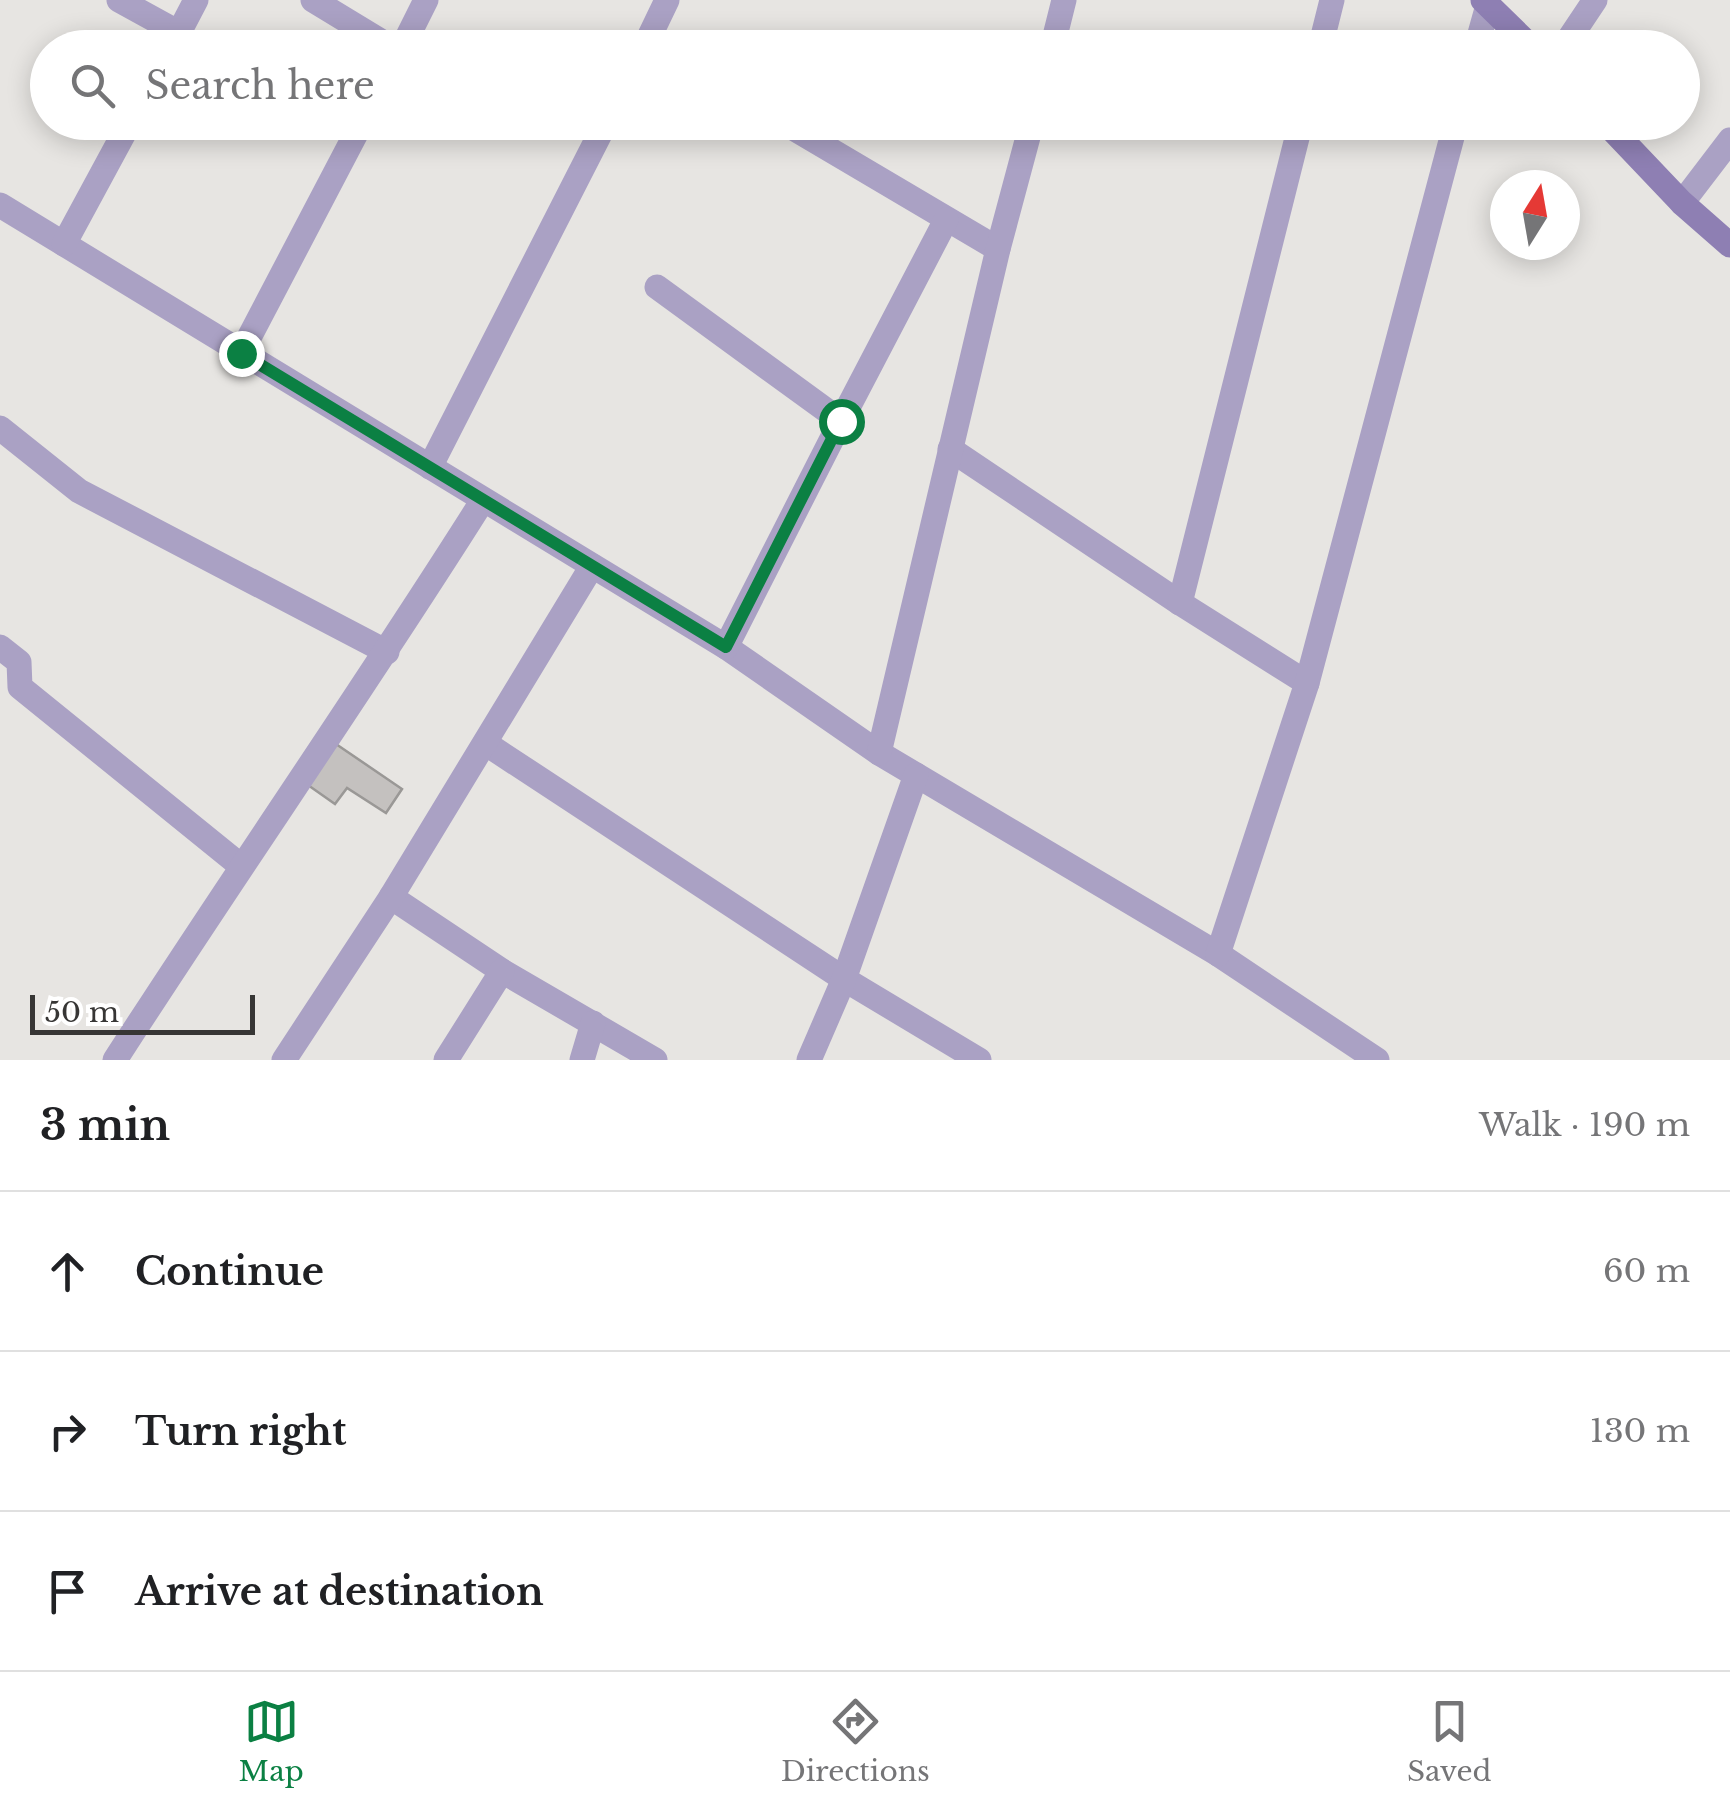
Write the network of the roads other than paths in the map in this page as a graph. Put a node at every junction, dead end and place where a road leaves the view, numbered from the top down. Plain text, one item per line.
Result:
1 (118, 0) edge
2 (196, 0) edge
3 (313, 0) edge
4 (426, 0) edge
5 (668, 0) edge
6 (1064, 0) edge
7 (1332, 0) edge
8 (1595, 0) edge
9 (1485, 2) edge
10 (161, 30) edge
11 (180, 30) edge
12 (362, 30) edge
13 (411, 30) edge
14 (656, 30) edge
15 (1056, 30) edge
16 (1324, 30) edge
17 (1480, 30) edge
18 (1514, 30) edge
19 (1576, 30) edge
20 (120, 140) edge
21 (353, 140) edge
22 (597, 140) edge
23 (814, 140) edge
24 (1027, 140) edge
25 (1296, 140) edge
26 (1451, 140) edge
27 (1622, 140) edge
28 (1730, 140) edge
29 (1682, 203) junction
30 (0, 205) edge
31 (946, 220) junction
32 (64, 244) junction
33 (1730, 245) edge
34 (998, 248) junction
35 (657, 287) dead end
36 (241, 353) junction
37 (841, 421) junction
38 (0, 428) edge
39 (950, 448) junction
40 (430, 467) junction
41 (483, 500) junction
42 (592, 566) junction
43 (1180, 603) junction
44 (0, 647) edge
45 (726, 647) junction
46 (387, 652) junction
47 (1307, 683) junction
48 (486, 742) junction
49 (879, 753) junction
50 (916, 775) junction
51 (240, 866) junction
52 (390, 898) junction
53 (1218, 954) junction
54 (502, 971) junction
55 (844, 980) junction
56 (593, 1022) junction
57 (115, 1060) edge
58 (284, 1060) edge
59 (446, 1060) edge
60 (582, 1060) edge
61 (655, 1060) edge
62 (809, 1060) edge
63 (980, 1060) edge
64 (1377, 1060) edge

1 - 10 street
2 - 11 street
3 - 12 street
4 - 13 street
5 - 14 street
6 - 15 street
7 - 16 street
8 - 19 street
9 - 17 street
9 - 18 main road
20 - 32 street
21 - 36 street
22 - 40 street
23 - 31 street
24 - 34 street
25 - 43 street
26 - 47 street
27 - 29 main road
28 - 29 street
29 - 33 main road
30 - 32 street
31 - 34 street
31 - 37 street
32 - 36 street
34 - 39 street
35 - 37 street
36 - 40 street
37 - 45 street
38 - 46 street
39 - 43 street
39 - 49 street
40 - 41 street
41 - 42 street
41 - 46 street
42 - 45 street
42 - 48 street
43 - 47 street
44 - 51 street
45 - 49 street
46 - 51 street
47 - 53 street
48 - 52 street
48 - 55 street
49 - 50 street
50 - 53 street
50 - 55 street
51 - 57 street
52 - 54 street
52 - 58 street
53 - 64 street
54 - 56 street
54 - 59 street
55 - 62 street
55 - 63 street
56 - 60 street
56 - 61 street

